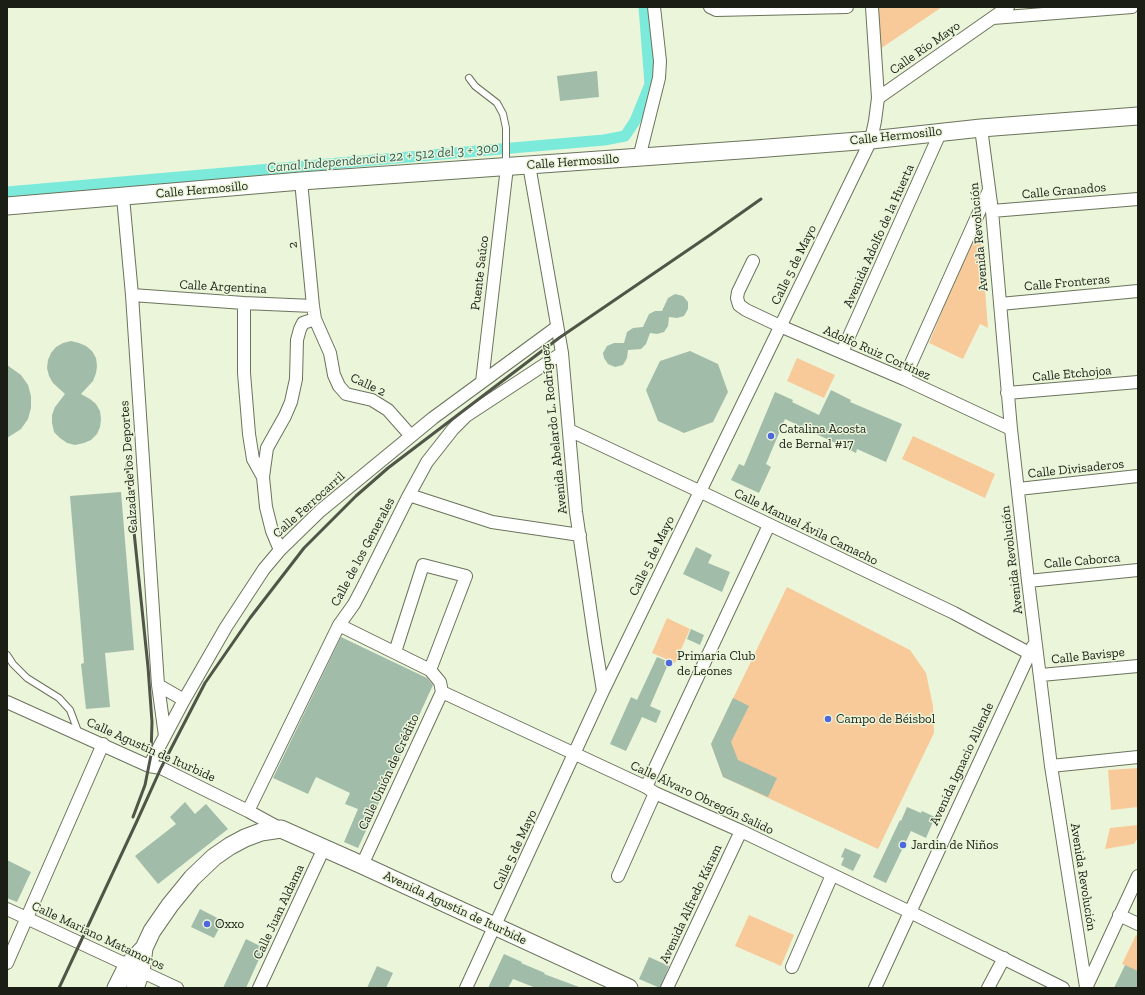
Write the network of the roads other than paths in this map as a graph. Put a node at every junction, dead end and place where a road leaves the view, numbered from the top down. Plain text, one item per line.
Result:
1 (654, 7) edge
2 (847, 7) edge
3 (872, 7) edge
4 (1008, 7) edge
5 (1132, 7) edge
6 (710, 8) edge
7 (993, 18) junction
8 (469, 78) dead end
9 (878, 98) junction
10 (1138, 116) edge
11 (981, 128) junction
12 (941, 131) junction
13 (871, 140) junction
14 (639, 158) junction
15 (529, 165) junction
16 (507, 167) junction
17 (301, 182) junction
18 (989, 190) junction
19 (123, 197) junction
20 (1138, 199) edge
21 (7, 206) edge
22 (992, 211) junction
23 (753, 261) dead end
24 (1138, 291) edge
25 (132, 295) junction
26 (244, 303) junction
27 (1000, 304) junction
28 (313, 306) junction
29 (315, 319) junction
30 (780, 326) junction
31 (557, 327) junction
32 (842, 352) junction
33 (562, 353) junction
34 (904, 379) junction
35 (482, 382) junction
36 (1138, 382) edge
37 (1007, 393) junction
38 (1011, 429) junction
39 (569, 430) junction
40 (411, 436) junction
41 (1138, 476) edge
42 (263, 477) junction
43 (1018, 489) junction
44 (699, 491) junction
45 (409, 495) junction
46 (769, 525) junction
47 (580, 535) junction
48 (280, 550) junction
49 (1138, 570) edge
50 (1028, 581) junction
51 (339, 625) junction
52 (1036, 639) junction
53 (395, 652) junction
54 (1029, 653) junction
55 (7, 655) edge
56 (1138, 666) edge
57 (430, 670) junction
58 (1040, 675) junction
59 (158, 685) junction
60 (604, 690) junction
61 (442, 692) junction
62 (184, 700) junction
63 (7, 702) edge
64 (79, 734) junction
65 (165, 736) junction
66 (103, 744) junction
67 (575, 754) junction
68 (1138, 757) edge
69 (148, 766) junction
70 (1051, 766) junction
71 (650, 790) junction
72 (248, 811) junction
73 (281, 829) junction
74 (741, 831) junction
75 (324, 848) junction
76 (362, 865) junction
77 (832, 875) junction
78 (618, 876) dead end
79 (1138, 876) edge
80 (7, 909) edge
81 (910, 912) junction
82 (1119, 915) junction
83 (27, 919) junction
84 (1138, 924) edge
85 (495, 926) junction
86 (1004, 958) junction
87 (7, 963) edge
88 (792, 967) dead end
89 (135, 975) edge
90 (116, 988) edge
91 (177, 988) edge
92 (260, 988) edge
93 (466, 988) edge
94 (629, 988) edge
95 (667, 988) edge
96 (875, 988) edge
97 (988, 988) edge
98 (1063, 988) edge
99 (1086, 988) edge

1 - 14 street
2 - 6 street
3 - 9 street, Calle 5 de Mayo
4 - 7 street, Calle Río Mayo
5 - 7 street
7 - 9 street, Calle Río Mayo
8 - 16 lane
9 - 13 street, Calle 5 de Mayo
10 - 11 street, Calle Hermosillo
11 - 12 street, Calle Hermosillo
11 - 18 street, Avenida Revolución
12 - 13 street, Calle Hermosillo
12 - 32 street, Avenida Adolfo de la Huerta
13 - 14 street, Calle Hermosillo
13 - 30 street, Calle 5 de Mayo
14 - 15 street, Calle Hermosillo
15 - 16 street, Calle Hermosillo
15 - 31 street, Avenida Abelardo L. Rodríguez
16 - 17 street, Calle Hermosillo
16 - 35 street, Puente Saúco
17 - 19 street, Calle Hermosillo
17 - 28 street, 2
18 - 22 street, Avenida Revolución
18 - 34 street
19 - 21 street, Calle Hermosillo
19 - 25 street, Calzada de los Deportes
20 - 22 street, Calle Granados
22 - 27 street, Avenida Revolución
23 - 30 street, Adolfo Ruiz Cortínez
24 - 27 street, Calle Fronteras
25 - 26 street, Calle Argentina
25 - 59 street, Calzada de los Deportes
26 - 28 street, Calle Argentina
26 - 42 street
27 - 37 street, Avenida Revolución
28 - 29 street, Calle 2
29 - 40 street, Calle 2
29 - 42 street
30 - 32 street, Adolfo Ruiz Cortínez
30 - 44 street, Calle 5 de Mayo
31 - 33 street, Avenida Abelardo L. Rodríguez
31 - 35 street, Calle Ferrocarril
32 - 34 street, Adolfo Ruiz Cortínez
33 - 39 street, Avenida Abelardo L. Rodríguez
33 - 45 street, Calle de los Generales
34 - 38 street, Adolfo Ruiz Cortínez
35 - 40 street, Calle Ferrocarril
36 - 37 street, Calle Etchojoa
37 - 38 street, Avenida Revolución
38 - 43 street, Avenida Revolución
39 - 44 street, Calle Manuel Ávila Camacho
39 - 47 street, Avenida Abelardo L. Rodríguez
40 - 48 street, Calle Ferrocarril
41 - 43 street, Calle Divisaderos
42 - 48 street
43 - 50 street, Avenida Revolución
44 - 46 street, Calle Manuel Ávila Camacho
44 - 60 street, Calle 5 de Mayo
45 - 47 street
45 - 51 street, Calle de los Generales
46 - 54 street, Calle Manuel Ávila Camacho
46 - 71 street
47 - 60 street, Avenida Abelardo L. Rodríguez
48 - 62 street, Calle Ferrocarril
49 - 50 street, Calle Caborca
50 - 52 street, Avenida Revolución
51 - 53 street
51 - 72 street, Calle de los Generales
52 - 54 street, Avenida Ignacio Allende
52 - 58 street, Avenida Revolución
53 - 57 street
53 - 57 street
54 - 81 street, Avenida Ignacio Allende
55 - 64 lane
56 - 58 street, Calle Bavispe
57 - 61 street
58 - 70 street, Avenida Revolución
59 - 62 street
59 - 65 street, Calzada de los Deportes
60 - 67 street, Calle 5 de Mayo
61 - 67 street, Calle Álvaro Obregón Salido
61 - 76 street, Calle Unión de Crédito
62 - 65 street, Calle Ferrocarril
63 - 64 street, Calle Agustín de Iturbide
64 - 66 street, Calle Agustín de Iturbide
65 - 69 street, Calle Ferrocarril
66 - 69 street, Calle Agustín de Iturbide
66 - 83 street
67 - 71 street, Calle Álvaro Obregón Salido
67 - 85 street, Calle 5 de Mayo
68 - 70 street
69 - 72 street, Calle Agustín de Iturbide
70 - 99 street, Avenida Revolución
71 - 74 street, Calle Álvaro Obregón Salido
71 - 78 street
72 - 73 street, Calle Agustín de Iturbide
73 - 75 street, Avenida Agustín de Iturbide
73 - 89 street
74 - 77 street, Calle Álvaro Obregón Salido
74 - 95 street, Avenida Alfredo Káram
75 - 76 street, Avenida Agustín de Iturbide
75 - 92 street, Calle Juan Aldama
76 - 85 street, Avenida Agustín de Iturbide
77 - 81 street, Calle Álvaro Obregón Salido
77 - 88 street
79 - 82 street
80 - 83 street, Calle Mariano Matamoros
81 - 86 street, Calle Álvaro Obregón Salido
81 - 96 street, Avenida Ignacio Allende
82 - 84 street
82 - 99 street
83 - 87 street
83 - 89 street, Calle Mariano Matamoros
85 - 93 street, Calle 5 de Mayo
85 - 94 street, Avenida Agustín de Iturbide
86 - 97 street
86 - 98 street, Calle Álvaro Obregón Salido
89 - 90 street
89 - 91 street, Calle Mariano Matamoros

